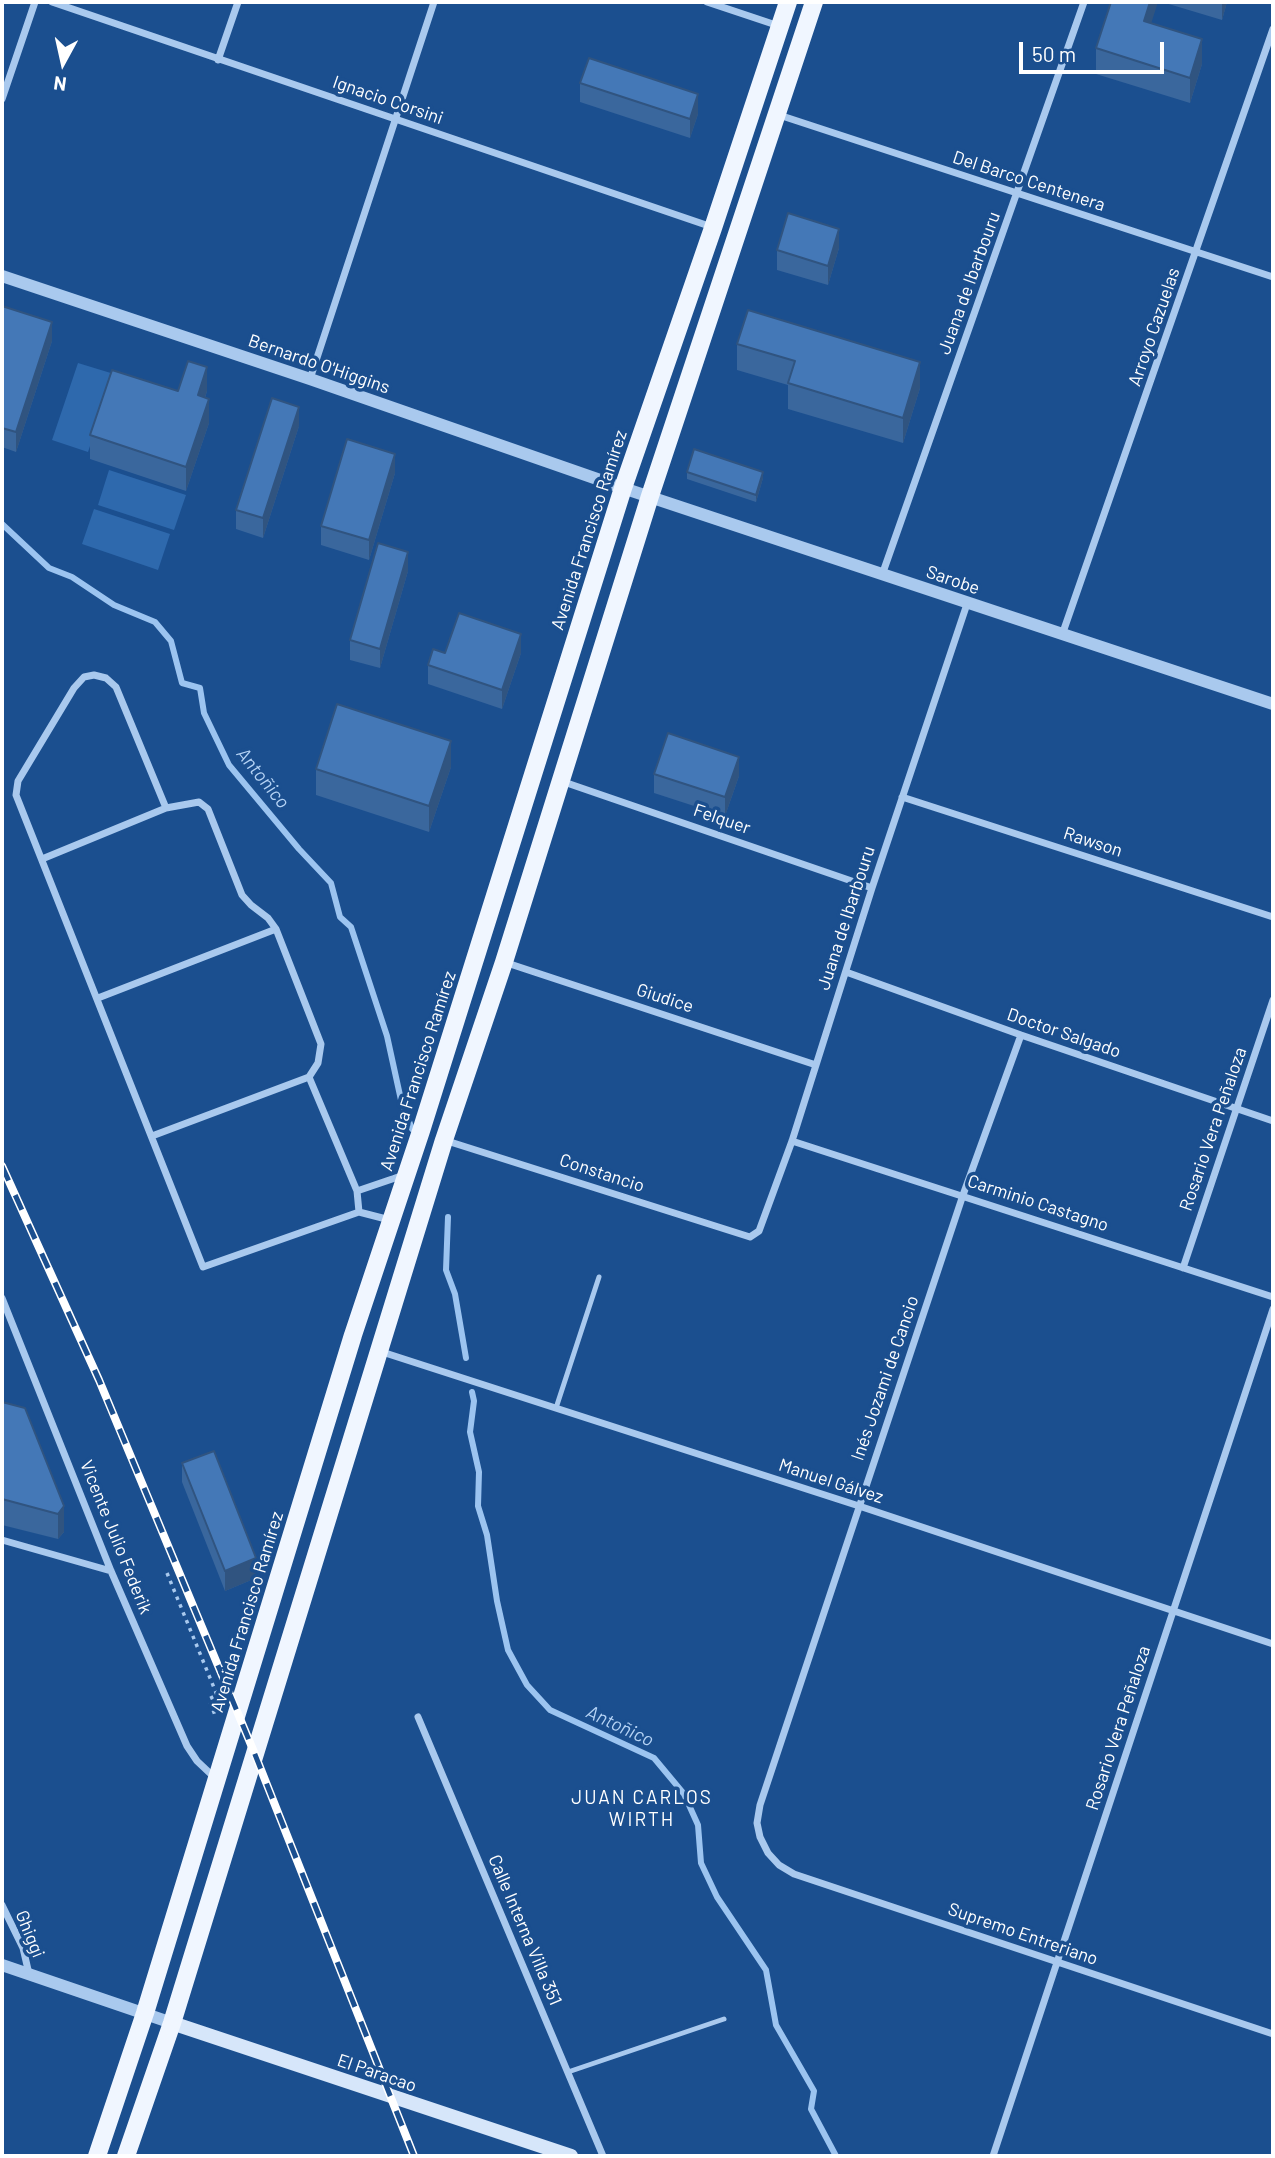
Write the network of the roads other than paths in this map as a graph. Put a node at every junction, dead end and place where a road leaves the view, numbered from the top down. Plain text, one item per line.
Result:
1 (35, 2) edge
2 (52, 2) edge
3 (238, 2) edge
4 (434, 2) edge
5 (707, 2) edge
6 (788, 2) edge
7 (814, 2) edge
8 (1084, 2) edge
9 (780, 26) junction
10 (1273, 29) edge
11 (218, 60) junction
12 (2, 99) edge
13 (776, 114) junction
14 (394, 118) junction
15 (1017, 194) junction
16 (713, 228) junction
17 (1197, 252) junction
18 (2, 276) edge
19 (1273, 277) edge
20 (310, 379) junction
21 (623, 488) junction
22 (650, 496) junction
23 (882, 575) junction
24 (967, 604) junction
25 (1062, 635) junction
26 (1273, 705) edge
27 (561, 781) junction
28 (902, 797) junction
29 (166, 808) junction
30 (42, 859) junction
31 (872, 888) junction
32 (1273, 917) edge
33 (276, 929) junction
34 (504, 962) junction
35 (846, 972) junction
36 (98, 998) junction
37 (1273, 1000) edge
38 (1021, 1035) junction
39 (816, 1065) junction
40 (309, 1077) junction
41 (1237, 1108) junction
42 (1273, 1121) edge
43 (152, 1136) junction
44 (444, 1140) junction
45 (792, 1141) junction
46 (407, 1174) junction
47 (357, 1191) junction
48 (963, 1195) junction
49 (359, 1212) junction
50 (392, 1220) junction
51 (750, 1237) joint
52 (1183, 1268) junction
53 (599, 1277) dead end
54 (1273, 1297) edge
55 (2, 1298) edge
56 (1273, 1309) edge
57 (378, 1351) junction
58 (556, 1408) junction
59 (859, 1506) junction
60 (2, 1540) edge
61 (111, 1572) junction
62 (1174, 1610) junction
63 (1273, 1644) edge
64 (418, 1717) dead end
65 (216, 1778) junction
66 (768, 1853) joint
67 (2, 1905) edge
68 (1059, 1962) junction
69 (2, 1965) edge
70 (29, 1974) junction
71 (145, 2013) junction
72 (724, 2019) dead end
73 (172, 2023) junction
74 (1273, 2034) edge
75 (568, 2073) junction
76 (97, 2156) edge
77 (126, 2156) edge
78 (571, 2156) edge
79 (603, 2156) edge
80 (993, 2156) edge

1 - 12 street
2 - 11 street, Ignacio Corsini
3 - 11 street
4 - 14 street
5 - 9 street
6 - 9 main road, Avenida Francisco Ramírez
7 - 13 main road
8 - 15 street, Juana de Ibarbouru
9 - 16 main road, Avenida Francisco Ramírez
10 - 17 street, Arroyo Cazuelas
11 - 14 street, Ignacio Corsini
13 - 15 street, Del Barco Centenera
13 - 22 main road
14 - 16 street, Ignacio Corsini
14 - 20 street
15 - 17 street, Del Barco Centenera
15 - 23 street, Juana de Ibarbouru
16 - 21 main road, Avenida Francisco Ramírez
17 - 19 street, Del Barco Centenera
17 - 25 street, Arroyo Cazuelas
18 - 20 street, Bernardo O'Higgins
20 - 21 street, Bernardo O'Higgins
21 - 22 street, Sarobe
21 - 46 main road, Avenida Francisco Ramírez
22 - 23 street, Sarobe
22 - 27 main road
23 - 24 street, Sarobe
24 - 25 street, Sarobe
24 - 28 street, Juana de Ibarbouru
25 - 26 street, Sarobe
27 - 31 street, Felquer
27 - 34 main road
28 - 31 street, Juana de Ibarbouru
28 - 32 street, Rawson
29 - 30 street
29 - 30 street
29 - 33 street
30 - 36 street
31 - 35 street, Juana de Ibarbouru
33 - 36 street
33 - 40 street
34 - 39 street, Giudice
34 - 44 main road
35 - 38 street, Doctor Salgado
35 - 39 street, Juana de Ibarbouru
36 - 43 street
37 - 41 street, Rosario Vera Peñaloza
38 - 41 street, Doctor Salgado
38 - 48 street, Inés Jozami de Cancio
39 - 45 street, Juana de Ibarbouru
40 - 43 street
40 - 47 street
41 - 42 street, Doctor Salgado
41 - 52 street, Rosario Vera Peñaloza
43 - 49 street
44 - 51 street, Constancio
44 - 57 main road
45 - 48 street, Carminio Castagno
45 - 51 street, Juana de Ibarbouru
46 - 47 street
46 - 50 main road, Avenida Francisco Ramírez
47 - 49 street
48 - 52 street, Carminio Castagno
48 - 59 street, Inés Jozami de Cancio
49 - 50 street
50 - 65 main road, Avenida Francisco Ramírez
52 - 54 street, Carminio Castagno
53 - 58 lane
55 - 61 street, Vicente Julio Federik
56 - 62 street, Rosario Vera Peñaloza
57 - 58 street, Manuel Gálvez
57 - 73 main road
58 - 59 street, Manuel Gálvez
59 - 62 street, Manuel Gálvez
59 - 66 street, Inés Jozami de Cancio
60 - 61 street
61 - 65 street, Vicente Julio Federik
62 - 63 street, Manuel Gálvez
62 - 68 street, Rosario Vera Peñaloza
64 - 75 street, Calle Interna Villa 351
65 - 71 main road, Avenida Francisco Ramírez
66 - 68 street, Supremo Entreriano
67 - 70 street, Ghiggi
68 - 74 street, Supremo Entreriano
68 - 80 street, Rosario Vera Peñaloza
69 - 70 street
70 - 71 street
71 - 73 street
71 - 76 main road, Avenida Francisco Ramírez
72 - 75 lane
73 - 77 main road
73 - 78 main road, El Paracao
75 - 79 street, Calle Interna Villa 351

